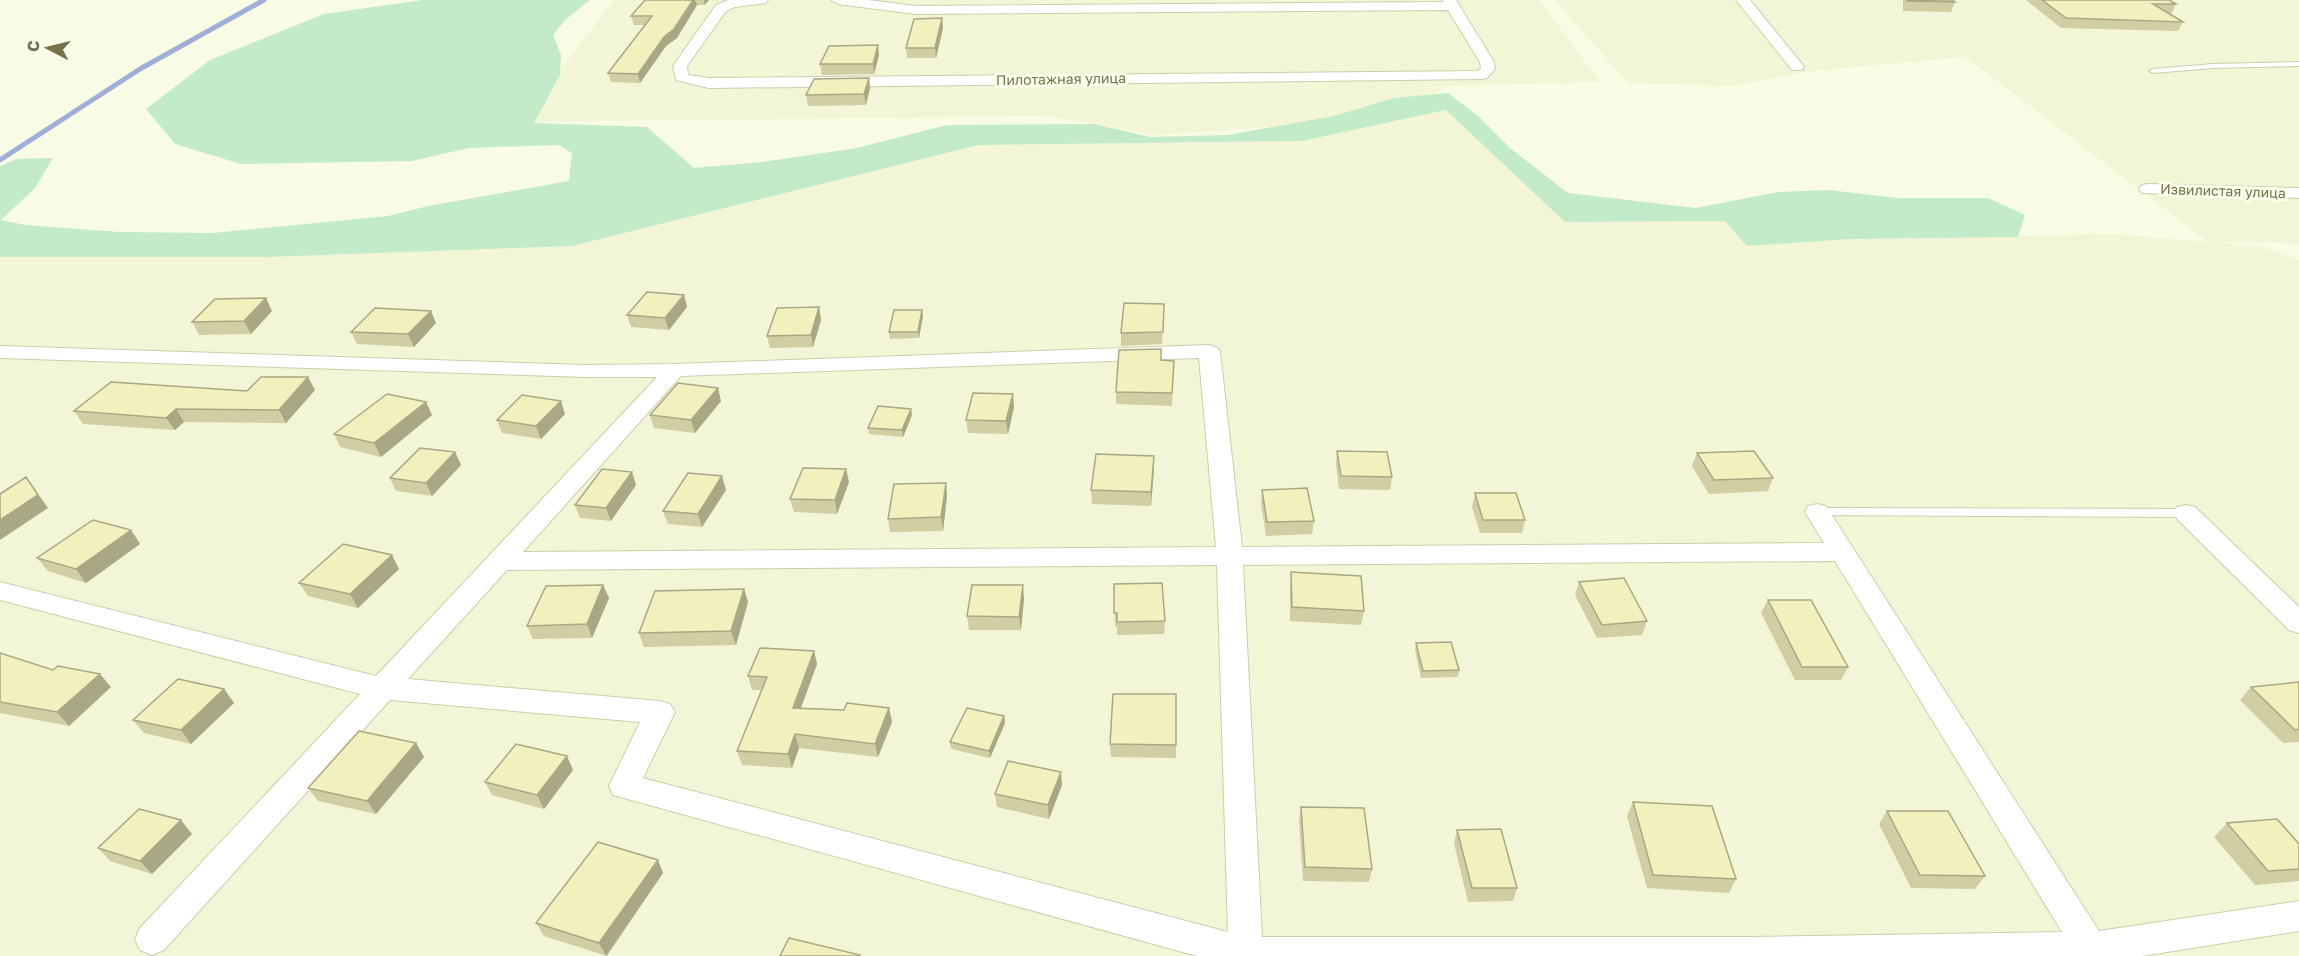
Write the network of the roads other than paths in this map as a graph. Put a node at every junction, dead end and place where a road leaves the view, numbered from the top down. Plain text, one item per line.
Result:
1 (761, 0) edge
2 (838, 0) edge
3 (1743, 0) edge
4 (1450, 3) edge
5 (2299, 64) edge
6 (1797, 67) dead end
7 (2153, 71) dead end
8 (2148, 189) dead end
9 (2299, 193) edge
10 (0, 352) edge
11 (675, 370) junction
12 (1817, 512) joint
13 (2186, 513) joint
14 (1841, 552) junction
15 (1230, 557) junction
16 (501, 561) junction
17 (0, 591) edge
18 (2299, 623) edge
19 (381, 688) junction
20 (2299, 916) edge
21 (152, 939) dead end
22 (2093, 952) edge
23 (1245, 954) edge
24 (1754, 955) edge

1 - 4 street, Пилотажная улица
2 - 4 street, Пилотажная улица
3 - 6 street
5 - 7 lane
8 - 9 street, Извилистая улица
10 - 11 street
11 - 15 street
11 - 16 street
12 - 13 lane
12 - 14 street
13 - 18 street
14 - 15 street
14 - 22 street
15 - 16 street
15 - 23 street
16 - 19 street
17 - 19 street
19 - 21 street
19 - 23 street
20 - 22 street
22 - 24 street
23 - 24 street

